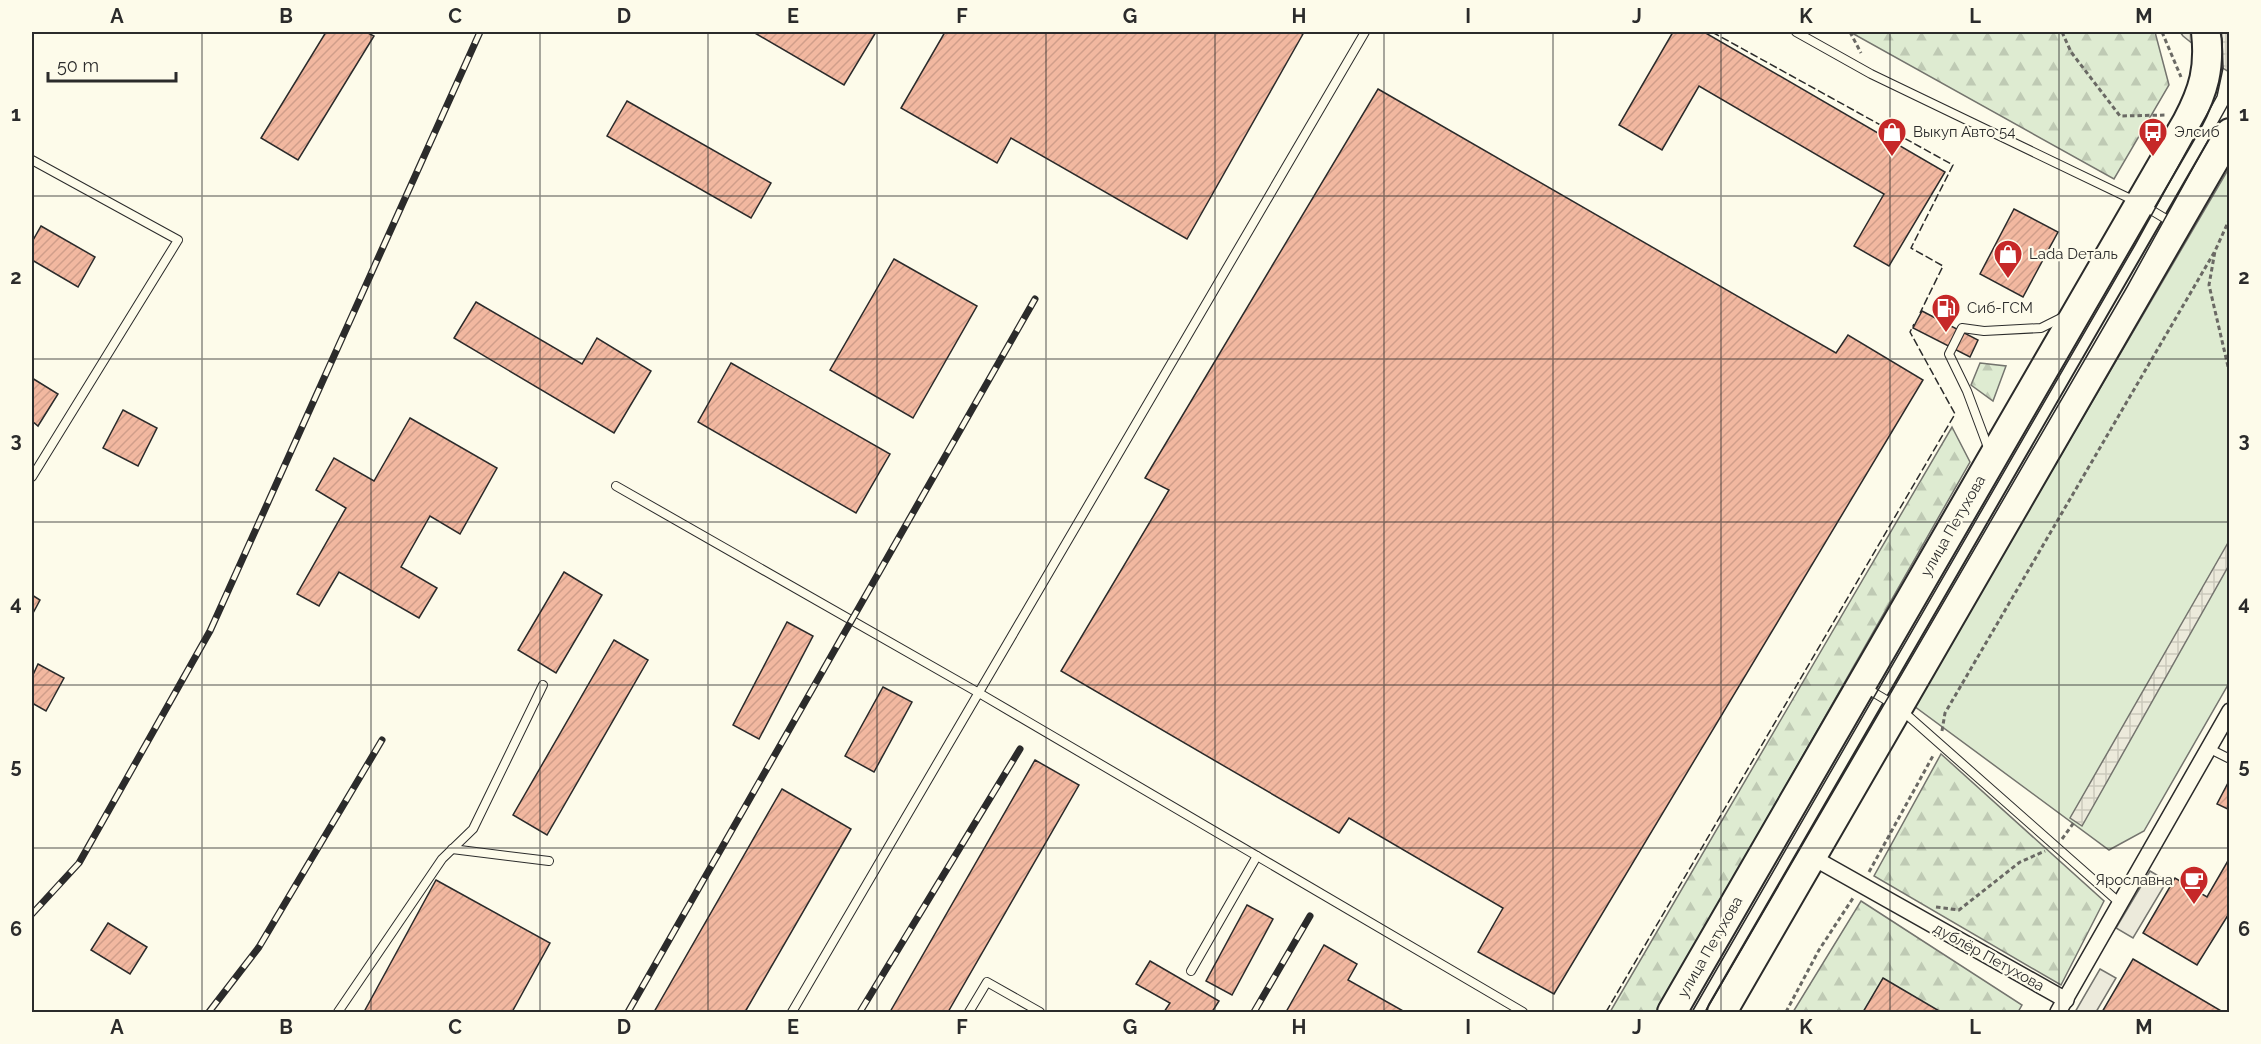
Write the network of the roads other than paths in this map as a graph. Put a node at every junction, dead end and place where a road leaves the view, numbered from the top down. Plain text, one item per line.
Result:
1 (1365, 32) edge
2 (1796, 32) edge
3 (2205, 32) edge
4 (2220, 32) edge
5 (2229, 38) edge
6 (2229, 133) edge
7 (32, 160) edge
8 (2139, 203) junction
9 (2175, 224) junction
10 (2078, 309) junction
11 (1992, 457) junction
12 (32, 477) edge
13 (616, 486) dead end
14 (543, 685) dead end
15 (1861, 685) junction
16 (979, 693) junction
17 (1898, 707) junction
18 (2229, 711) edge
19 (2208, 748) junction
20 (2229, 759) edge
21 (452, 849) junction
22 (1257, 856) junction
23 (1812, 857) junction
24 (549, 861) dead end
25 (2121, 904) junction
26 (1191, 971) dead end
27 (2062, 1006) edge
28 (338, 1012) edge
29 (792, 1012) edge
30 (969, 1012) edge
31 (1040, 1012) edge
32 (1523, 1012) edge
33 (1672, 1012) edge
34 (1722, 1012) edge

1 - 16 lane
2 - 8 lane
3 - 8 highway, улица Петухова
4 - 5 highway
6 - 9 highway
7 - 12 lane
8 - 9 lane
8 - 10 highway, улица Петухова
9 - 17 highway
10 - 11 highway, улица Петухова
10 - 11 lane
11 - 15 highway, улица Петухова
13 - 16 lane
14 - 21 lane
15 - 17 lane
15 - 33 highway, улица Петухова
16 - 22 lane
16 - 29 lane
17 - 23 highway
17 - 25 lane
18 - 19 street, дублёр Петухова
19 - 20 lane
19 - 25 street, дублёр Петухова
21 - 24 lane
21 - 28 lane
22 - 26 lane
22 - 32 lane
23 - 27 street, дублёр Петухова
23 - 34 highway
25 - 27 street, дублёр Петухова
30 - 31 lane

